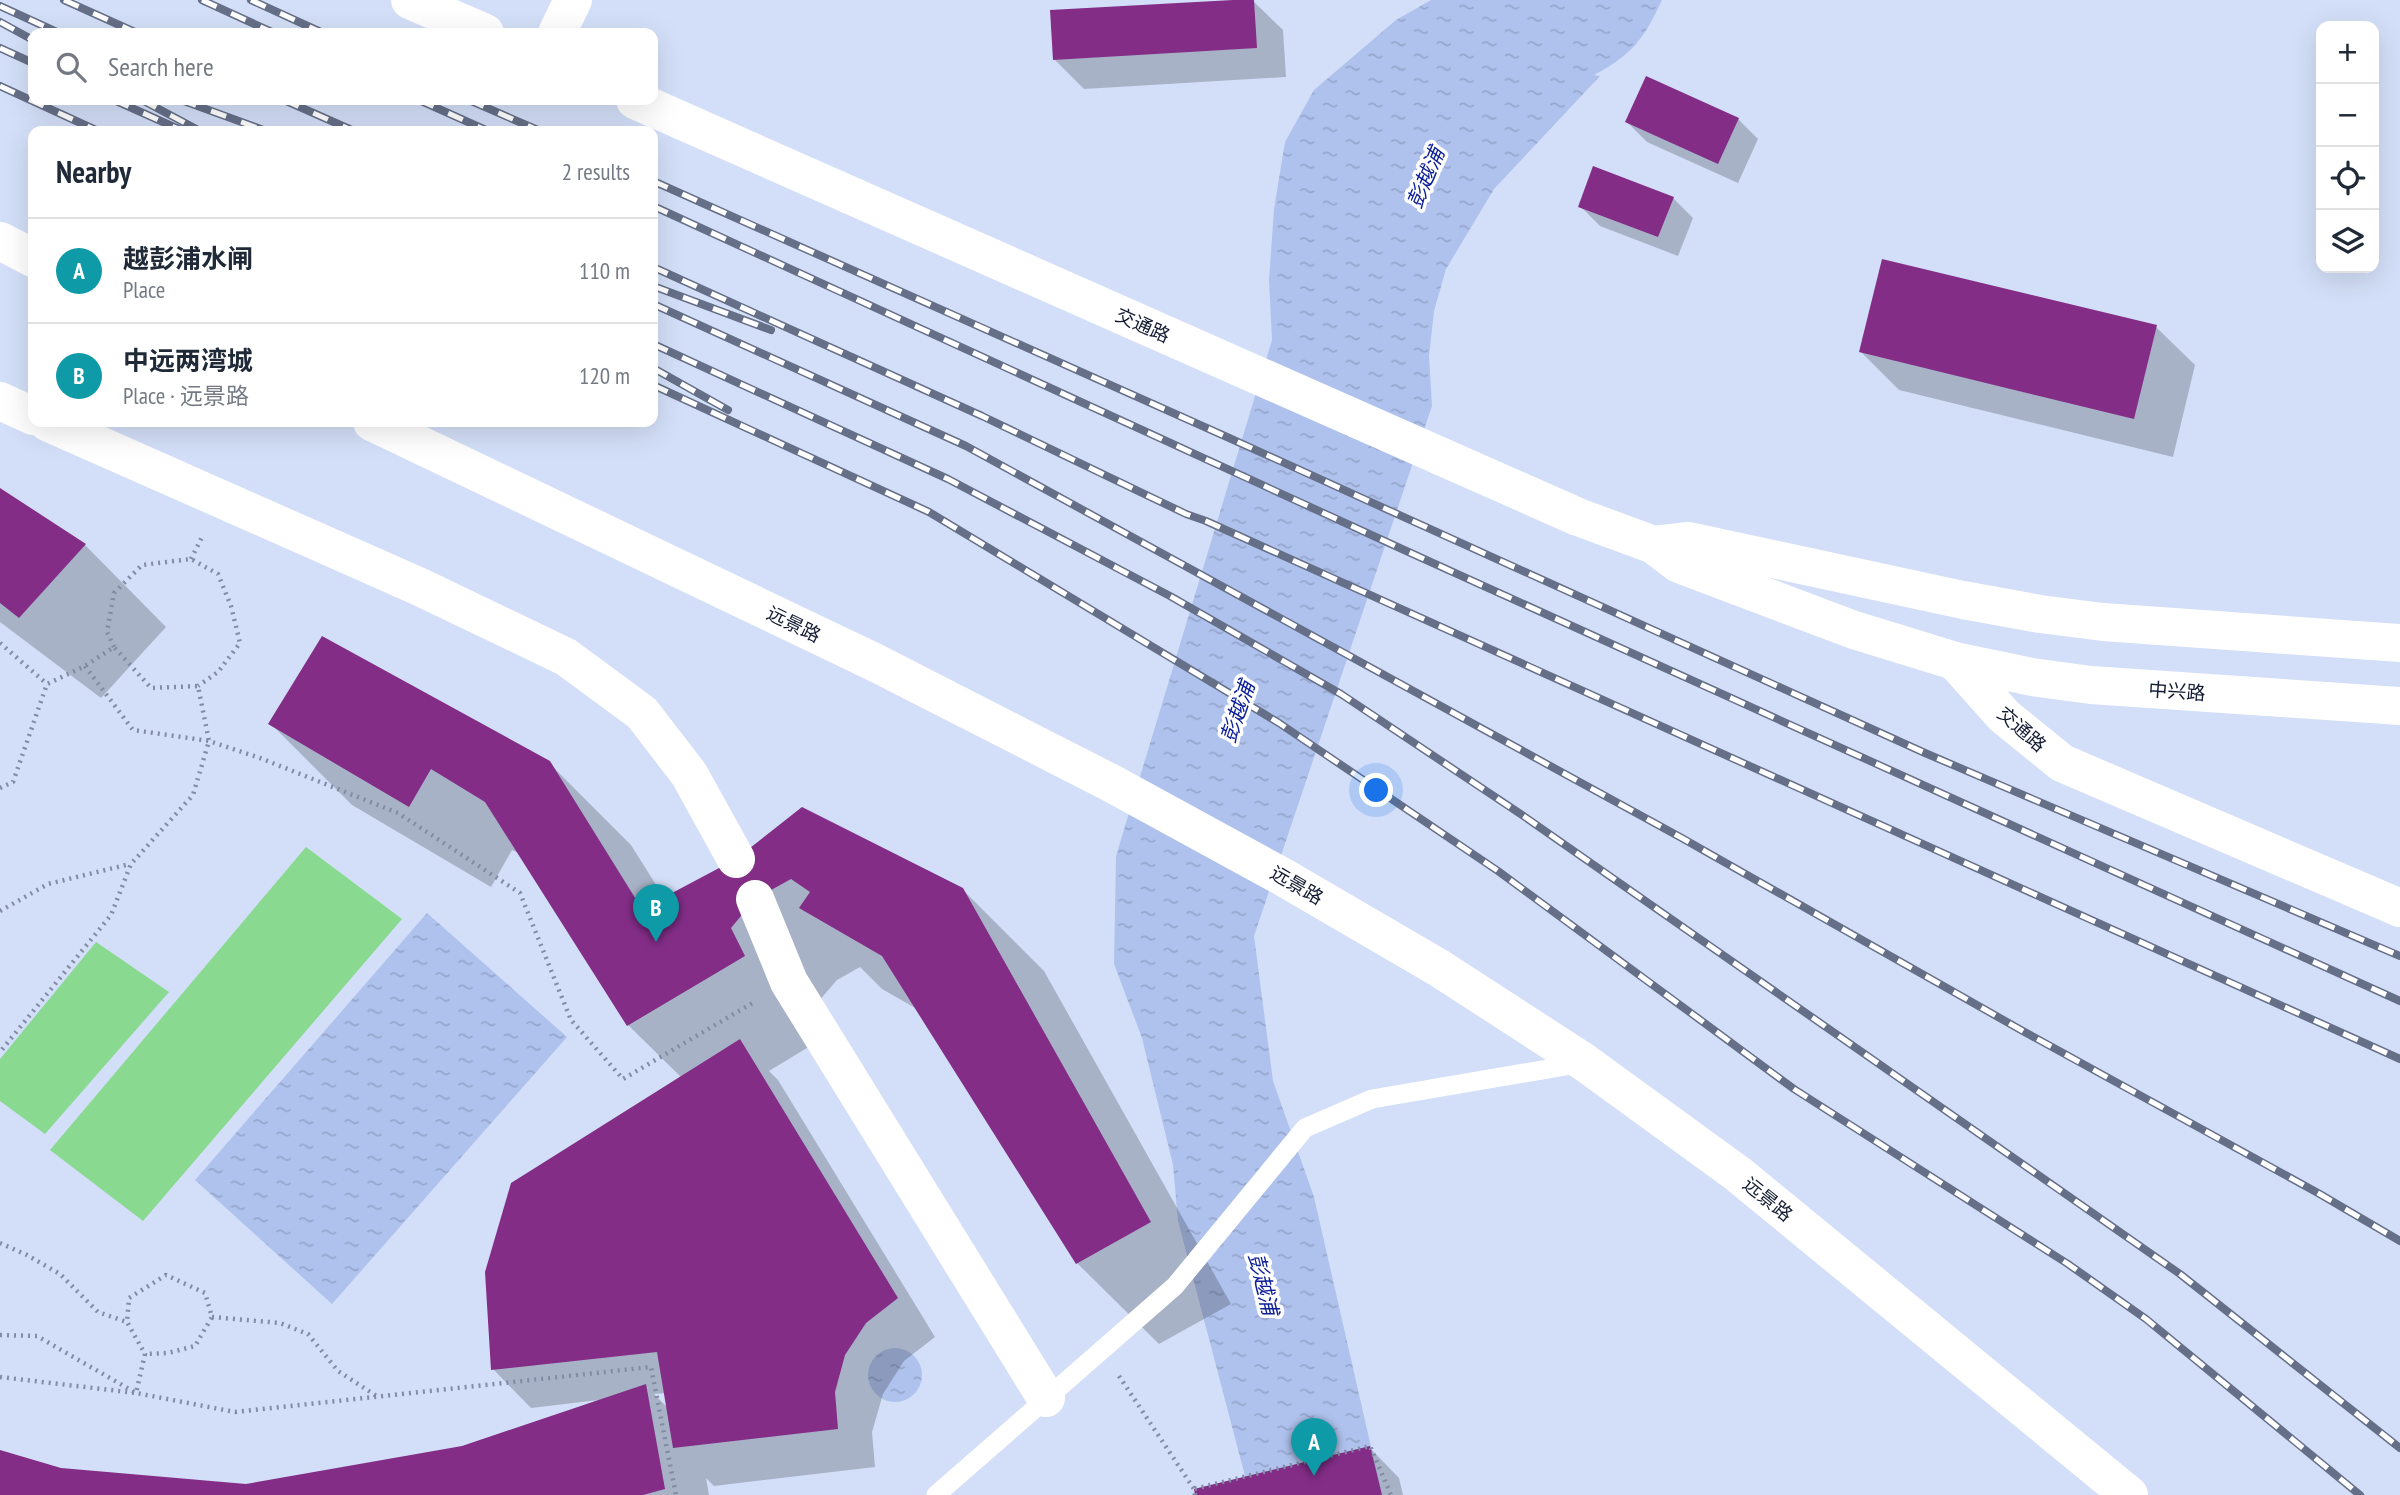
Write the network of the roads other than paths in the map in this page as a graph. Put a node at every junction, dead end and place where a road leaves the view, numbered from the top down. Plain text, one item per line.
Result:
1 (410, 0) edge
2 (573, 0) edge
3 (474, 28) edge
4 (559, 28) edge
5 (646, 105) edge
6 (0, 242) edge
7 (28, 256) edge
8 (0, 401) edge
9 (28, 414) edge
10 (58, 427) edge
11 (382, 427) edge
12 (1654, 545) junction
13 (2400, 643) edge
14 (1955, 661) junction
15 (2400, 706) edge
16 (736, 859) dead end
17 (755, 899) dead end
18 (2400, 908) edge
19 (1584, 1062) junction
20 (1046, 1398) junction
21 (936, 1495) edge
22 (2129, 1495) edge

1 - 3 street
2 - 4 street
5 - 12 street, 交通路
6 - 7 street
8 - 9 street
10 - 16 street
11 - 19 street, 远景路
12 - 13 street, 交通路
12 - 14 street, 交通路
14 - 15 street, 中兴路
14 - 18 street, 交通路
17 - 20 street
19 - 20 lane
19 - 22 street, 远景路
20 - 21 lane

